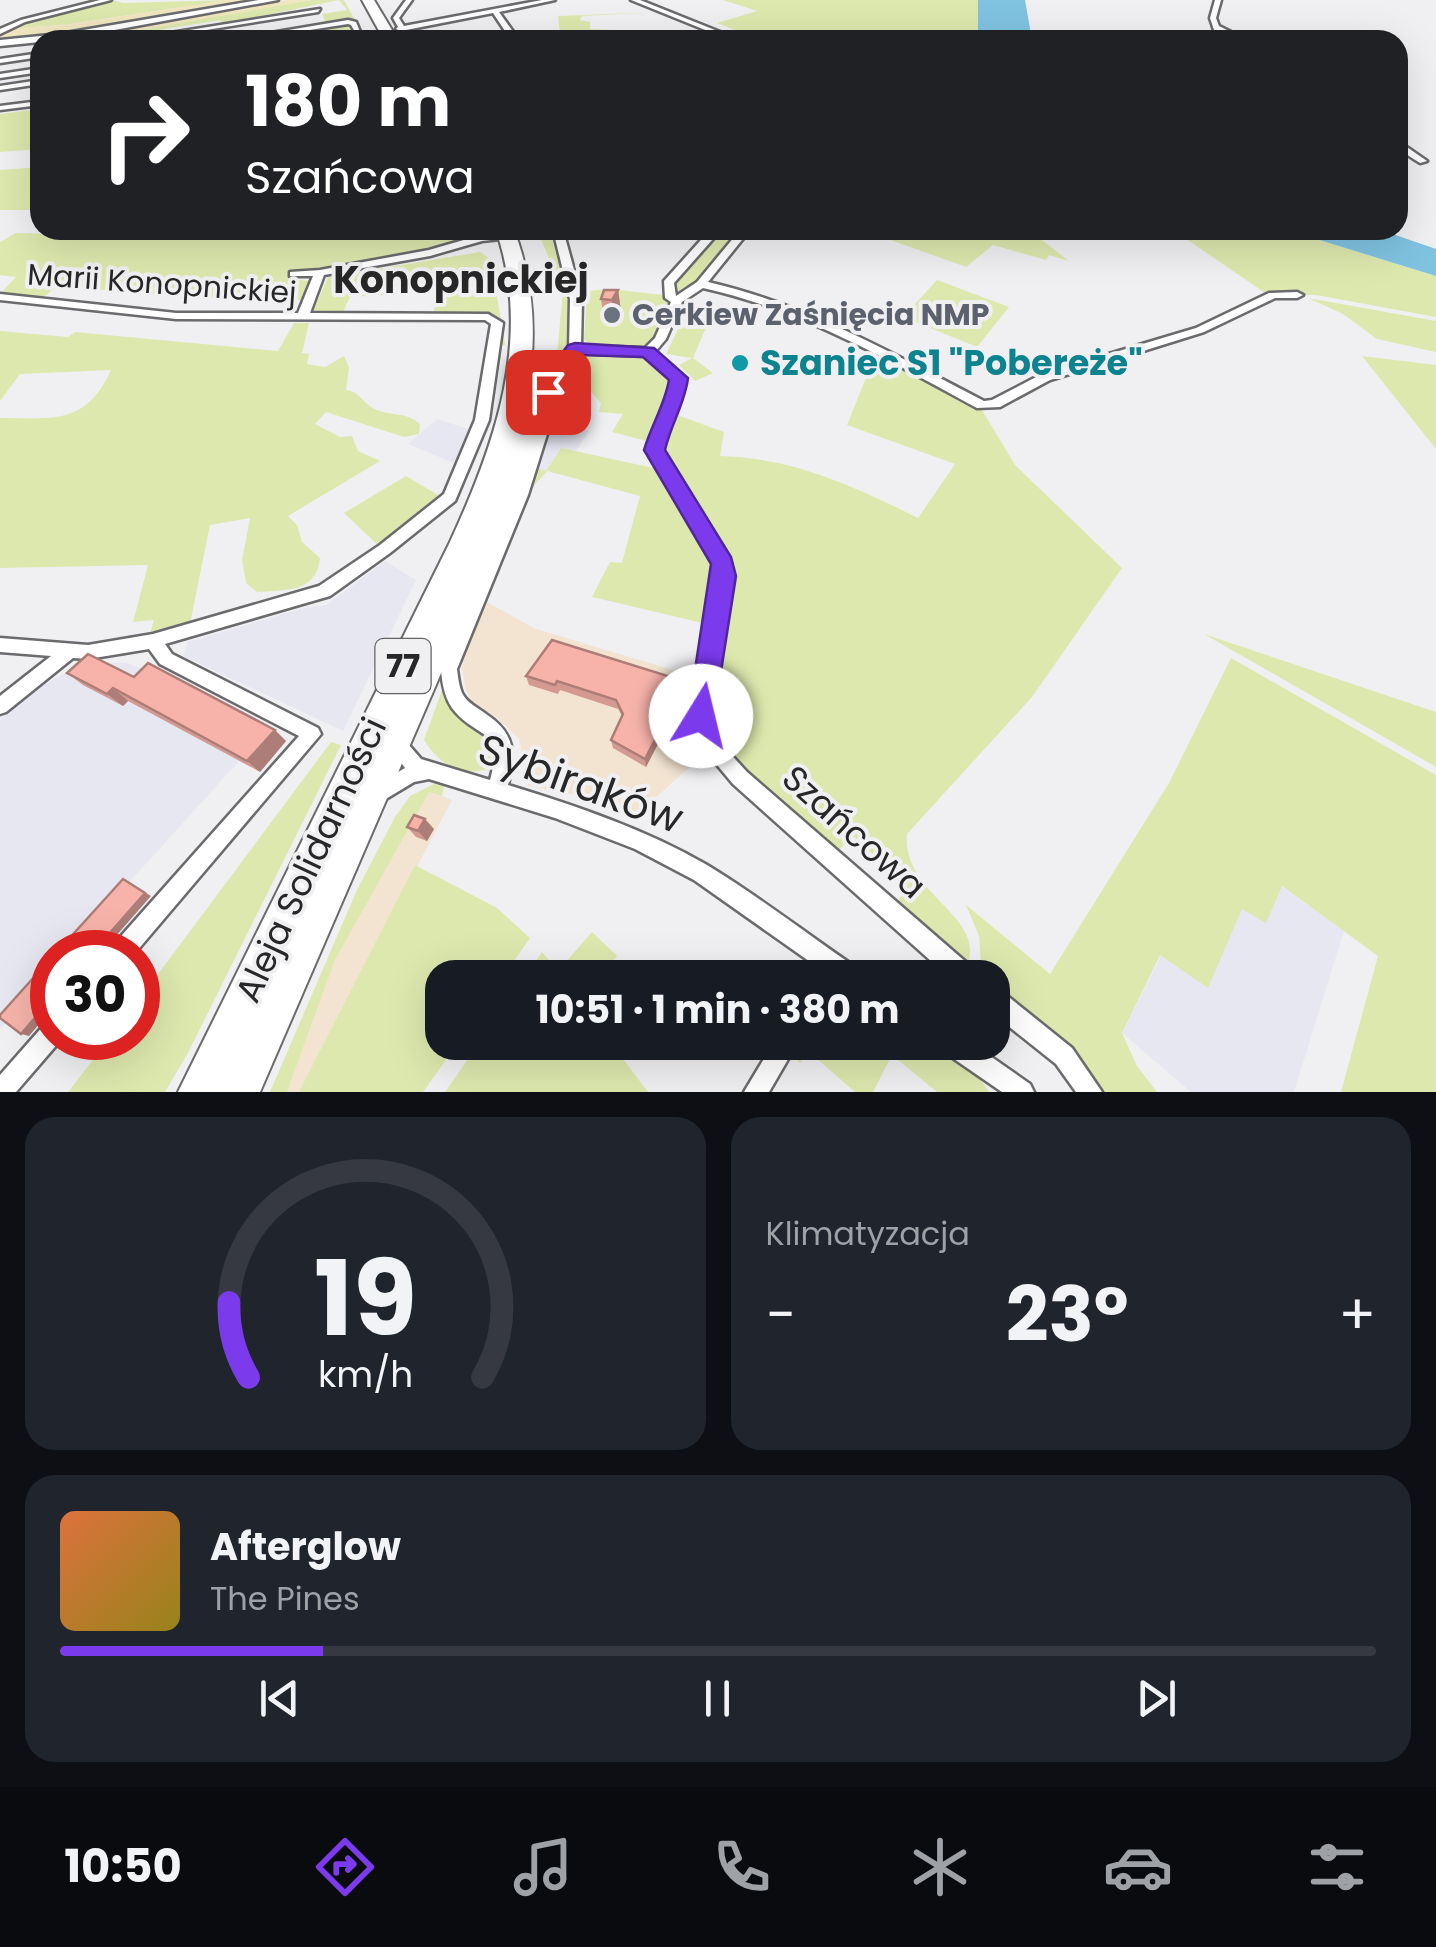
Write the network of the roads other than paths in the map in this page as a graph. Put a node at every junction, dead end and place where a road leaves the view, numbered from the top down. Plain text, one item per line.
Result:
1 (108, 0) edge
2 (274, 0) edge
3 (357, 0) edge
4 (368, 0) edge
5 (409, 0) edge
6 (552, 0) edge
7 (634, 0) edge
8 (1218, 0) edge
9 (318, 10) dead end
10 (496, 12) junction
11 (1217, 27) junction
12 (100, 30) edge
13 (193, 30) edge
14 (304, 30) edge
15 (358, 30) edge
16 (374, 30) edge
17 (392, 30) edge
18 (395, 30) edge
19 (413, 30) edge
20 (508, 30) edge
21 (710, 30) edge
22 (1218, 30) edge
23 (1223, 30) edge
24 (0, 32) edge
25 (30, 40) edge
26 (0, 43) edge
27 (30, 56) edge
28 (0, 61) edge
29 (30, 72) edge
30 (0, 76) edge
31 (30, 84) edge
32 (0, 88) edge
33 (30, 105) edge
34 (0, 108) edge
35 (1408, 152) edge
36 (1423, 162) dead end
37 (490, 240) edge
38 (505, 240) edge
39 (505, 240) edge
40 (561, 240) edge
41 (707, 240) edge
42 (737, 240) edge
43 (320, 273) junction
44 (294, 274) dead end
45 (701, 284) junction
46 (1298, 295) dead end
47 (0, 297) edge
48 (676, 300) junction
49 (302, 318) junction
50 (575, 349) junction
51 (648, 352) junction
52 (154, 641) junction
53 (0, 645) edge
54 (70, 651) junction
55 (0, 706) edge
56 (396, 742) junction
57 (429, 772) junction
58 (497, 790) junction
59 (368, 803) junction
60 (141, 930) edge
61 (819, 960) edge
62 (946, 960) edge
63 (1010, 1012) edge
64 (30, 1058) edge
65 (776, 1060) edge
66 (975, 1060) edge
67 (1, 1092) edge
68 (200, 1092) edge
69 (238, 1092) edge
70 (756, 1092) edge
71 (1022, 1092) edge
72 (1090, 1092) edge

1 - 24 street
2 - 12 street
3 - 16 highway
4 - 17 highway
5 - 18 street
6 - 10 street
7 - 21 street
8 - 11 street
9 - 13 street
10 - 19 street
10 - 20 street
11 - 22 street
11 - 23 street
14 - 15 street
25 - 26 street
27 - 28 street
29 - 30 street
31 - 32 street
33 - 34 street
35 - 36 street
37 - 43 street
38 - 56 highway, Aleja Solidarności / 77
39 - 68 highway, Aleja Solidarności / 77
40 - 50 street
41 - 48 street
42 - 45 street
43 - 44 street
43 - 49 street
45 - 46 street
45 - 48 street
47 - 49 street, Marii Konopnickiej
48 - 51 street
49 - 52 street, Marii Konopnickiej
50 - 51 street
50 - 58 street
51 - 62 street, Szańcowa
52 - 54 street
52 - 60 street
53 - 54 street
54 - 55 street
56 - 57 street, Sybiraków
56 - 59 highway, Aleja Solidarności / 77
57 - 58 street, Sybiraków
57 - 59 street, Sybiraków
58 - 61 street, Sybiraków
59 - 69 highway, Aleja Solidarności / 77
63 - 72 street
64 - 67 street
65 - 70 street
66 - 71 street

